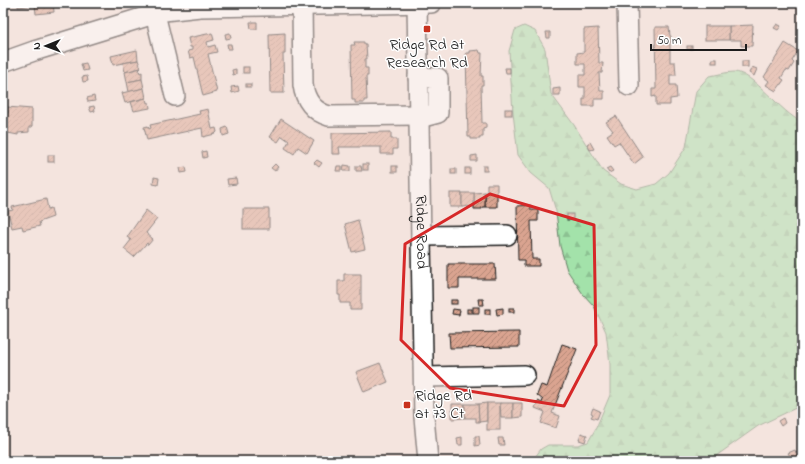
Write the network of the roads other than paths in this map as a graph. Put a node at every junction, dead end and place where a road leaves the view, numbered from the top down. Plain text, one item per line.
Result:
1 (417, 3) edge
2 (431, 3) edge
3 (628, 3) edge
4 (302, 5) junction
5 (155, 14) junction
6 (3, 62) edge
7 (629, 86) dead end
8 (175, 96) dead end
9 (418, 116) junction
10 (507, 235) dead end
11 (421, 236) junction
12 (525, 375) dead end
13 (424, 377) junction
14 (428, 461) edge

1 - 2 street
1 - 4 street
1 - 9 street, Ridge Road
3 - 7 street
4 - 5 street
4 - 9 street
5 - 6 street
5 - 8 street
9 - 11 street, Ridge Road
10 - 11 street
11 - 13 street, Ridge Road
12 - 13 street
13 - 14 street, Ridge Road

